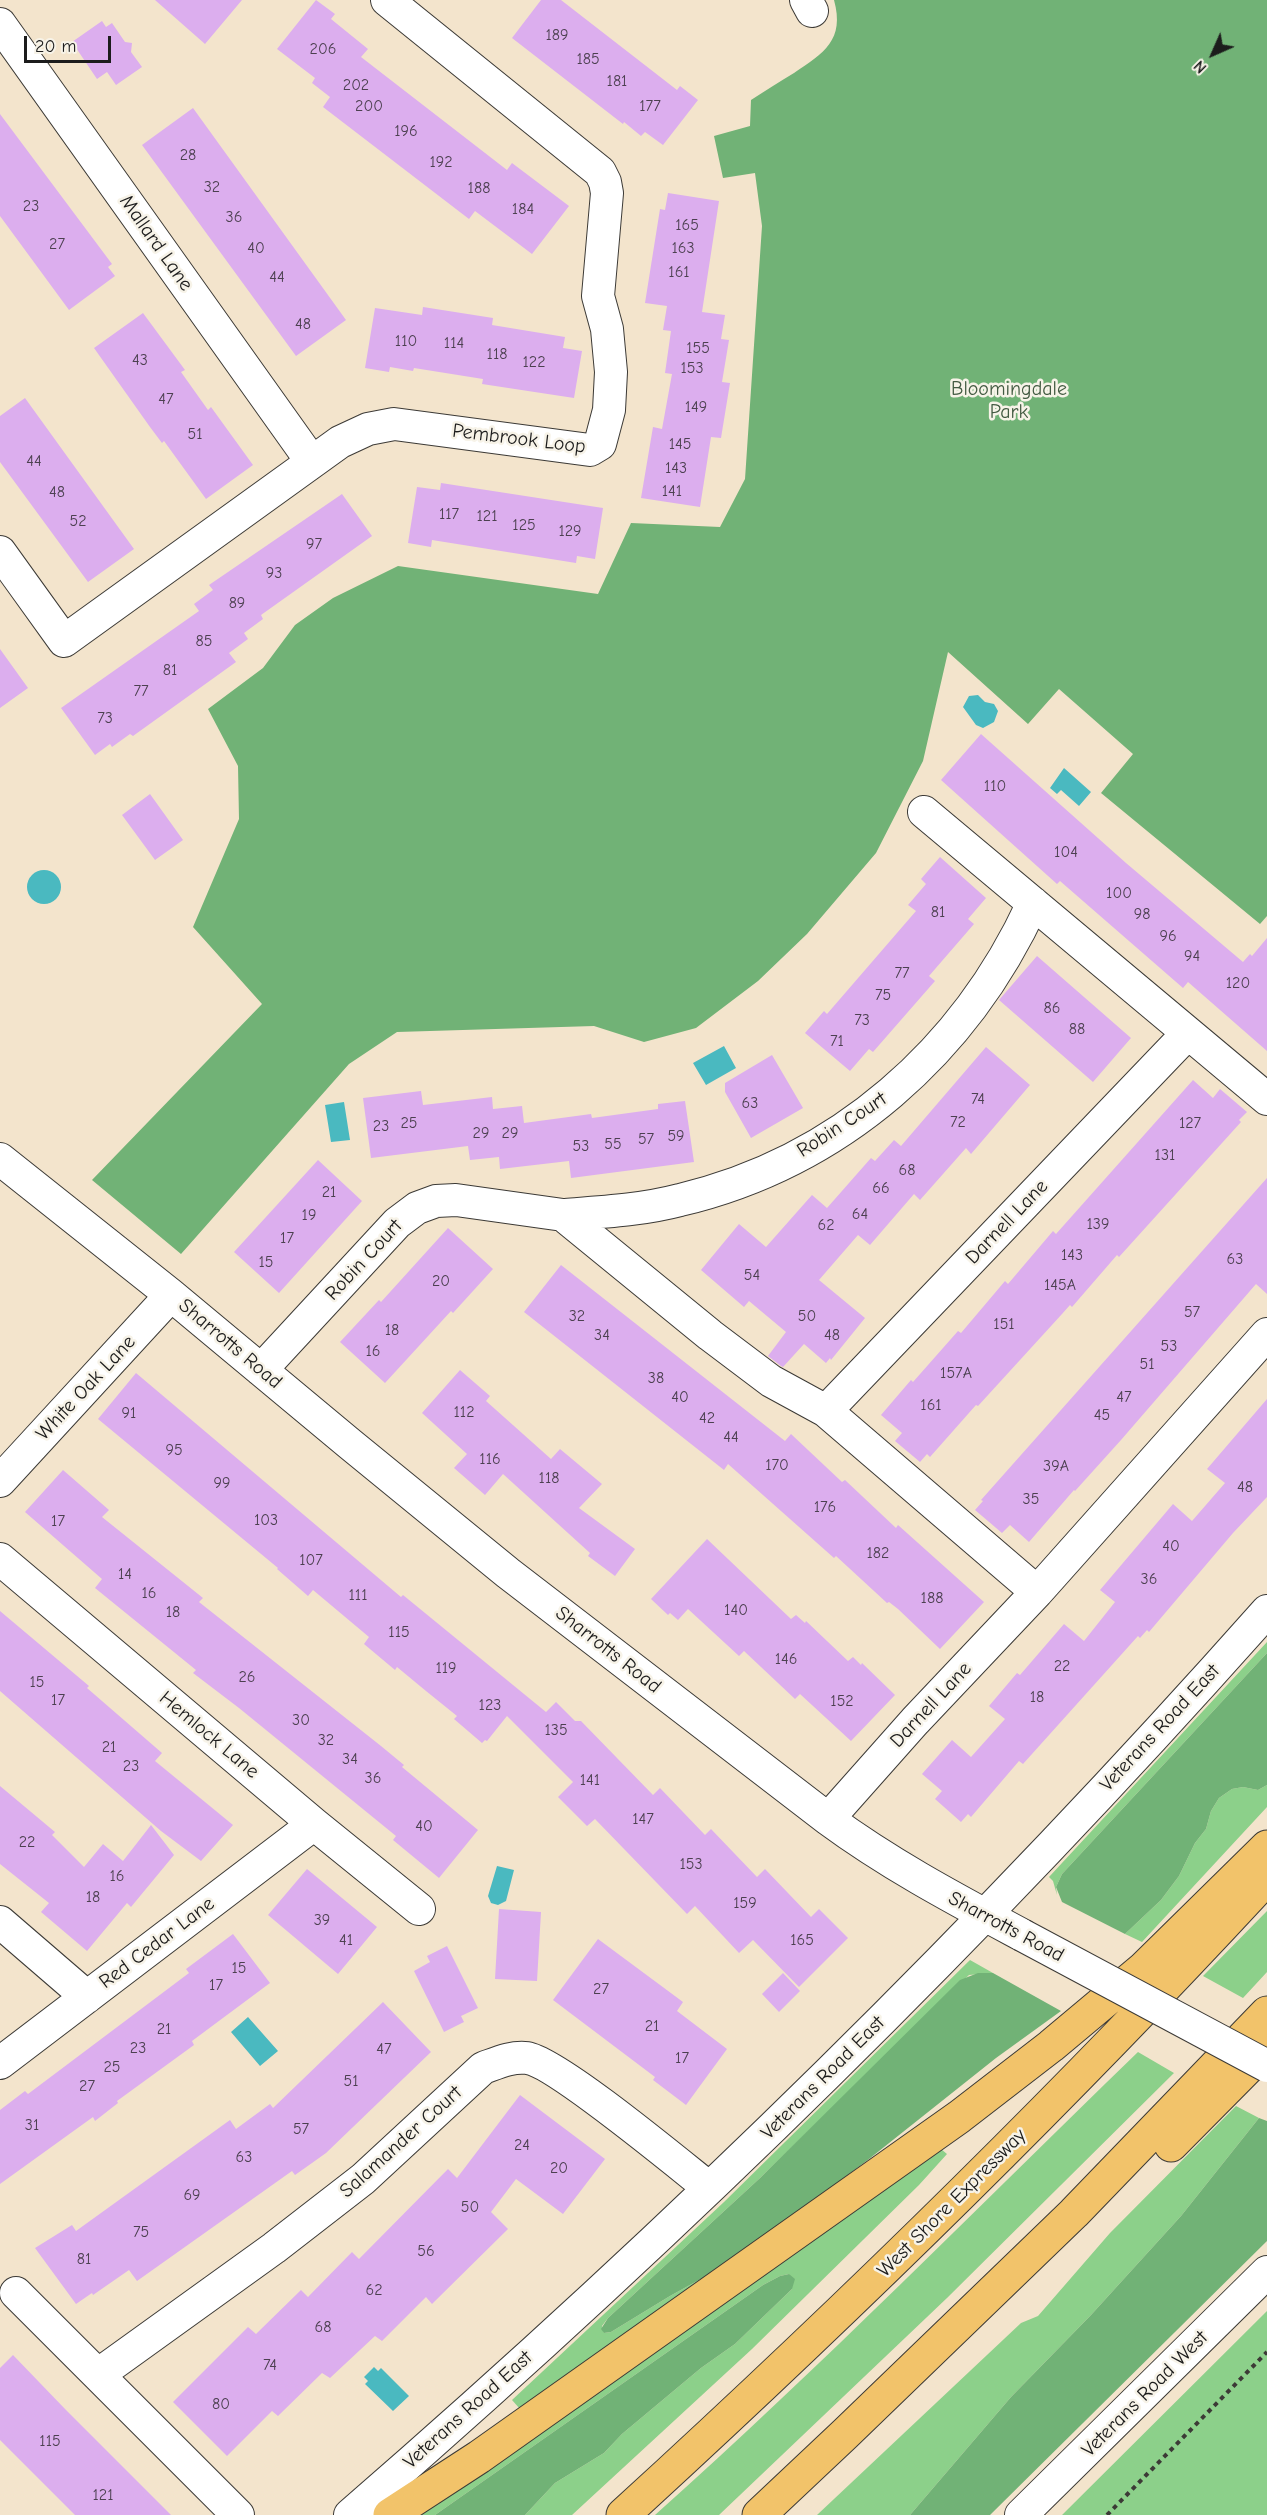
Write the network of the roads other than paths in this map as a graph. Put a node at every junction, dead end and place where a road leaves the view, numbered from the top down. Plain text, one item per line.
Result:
1 (4, 0) edge
2 (387, 0) edge
3 (0, 3) edge
4 (0, 24) edge
5 (312, 462) junction
6 (0, 552) edge
7 (924, 812) dead end
8 (1033, 903) junction
9 (1188, 1033) junction
10 (1267, 1099) edge
11 (0, 1159) edge
12 (563, 1215) junction
13 (171, 1295) junction
14 (1267, 1334) edge
15 (261, 1370) junction
16 (826, 1411) junction
17 (0, 1481) edge
18 (0, 1559) edge
19 (1037, 1592) junction
20 (1267, 1611) edge
21 (828, 1819) junction
22 (314, 1824) junction
23 (1267, 1847) edge
24 (1267, 1878) edge
25 (419, 1909) dead end
26 (983, 1915) junction
27 (0, 1922) edge
28 (87, 1997) junction
29 (1267, 2013) edge
30 (1267, 2048) edge
31 (0, 2063) edge
32 (1267, 2066) edge
33 (709, 2188) junction
34 (1267, 2272) edge
35 (1002, 2283) junction
36 (16, 2293) dead end
37 (99, 2374) junction
38 (238, 2515) edge
39 (350, 2515) edge
40 (390, 2515) edge
41 (622, 2515) edge
42 (759, 2515) edge
43 (1022, 2515) edge

1 - 3 street
2 - 5 street, Pembrook Loop
4 - 5 street, Mallard Lane
5 - 6 street, Pembrook Loop
7 - 8 street
8 - 9 street
8 - 12 street, Robin Court
9 - 10 street
9 - 16 street, Darnell Lane
11 - 13 street, Sharrotts Road
12 - 15 street, Robin Court
12 - 16 street
13 - 15 street, Sharrotts Road
13 - 17 street, White Oak Lane
14 - 19 street, Darnell Lane
15 - 21 street, Sharrotts Road
16 - 19 street
18 - 22 street, Hemlock Lane
19 - 21 street, Darnell Lane
20 - 26 street, Veterans Road East
21 - 26 street, Sharrotts Road
22 - 25 street, Hemlock Lane
22 - 28 street, Red Cedar Lane
23 - 40 highway
24 - 41 highway, West Shore Expressway
26 - 32 street, Sharrotts Road, bridge
26 - 33 street, Veterans Road East
27 - 28 street
28 - 31 street, Red Cedar Lane
29 - 35 highway
30 - 35 highway
33 - 37 street, Salamander Court
33 - 39 street, Veterans Road East
34 - 43 street, Veterans Road West
35 - 42 highway
36 - 37 street
37 - 38 street

